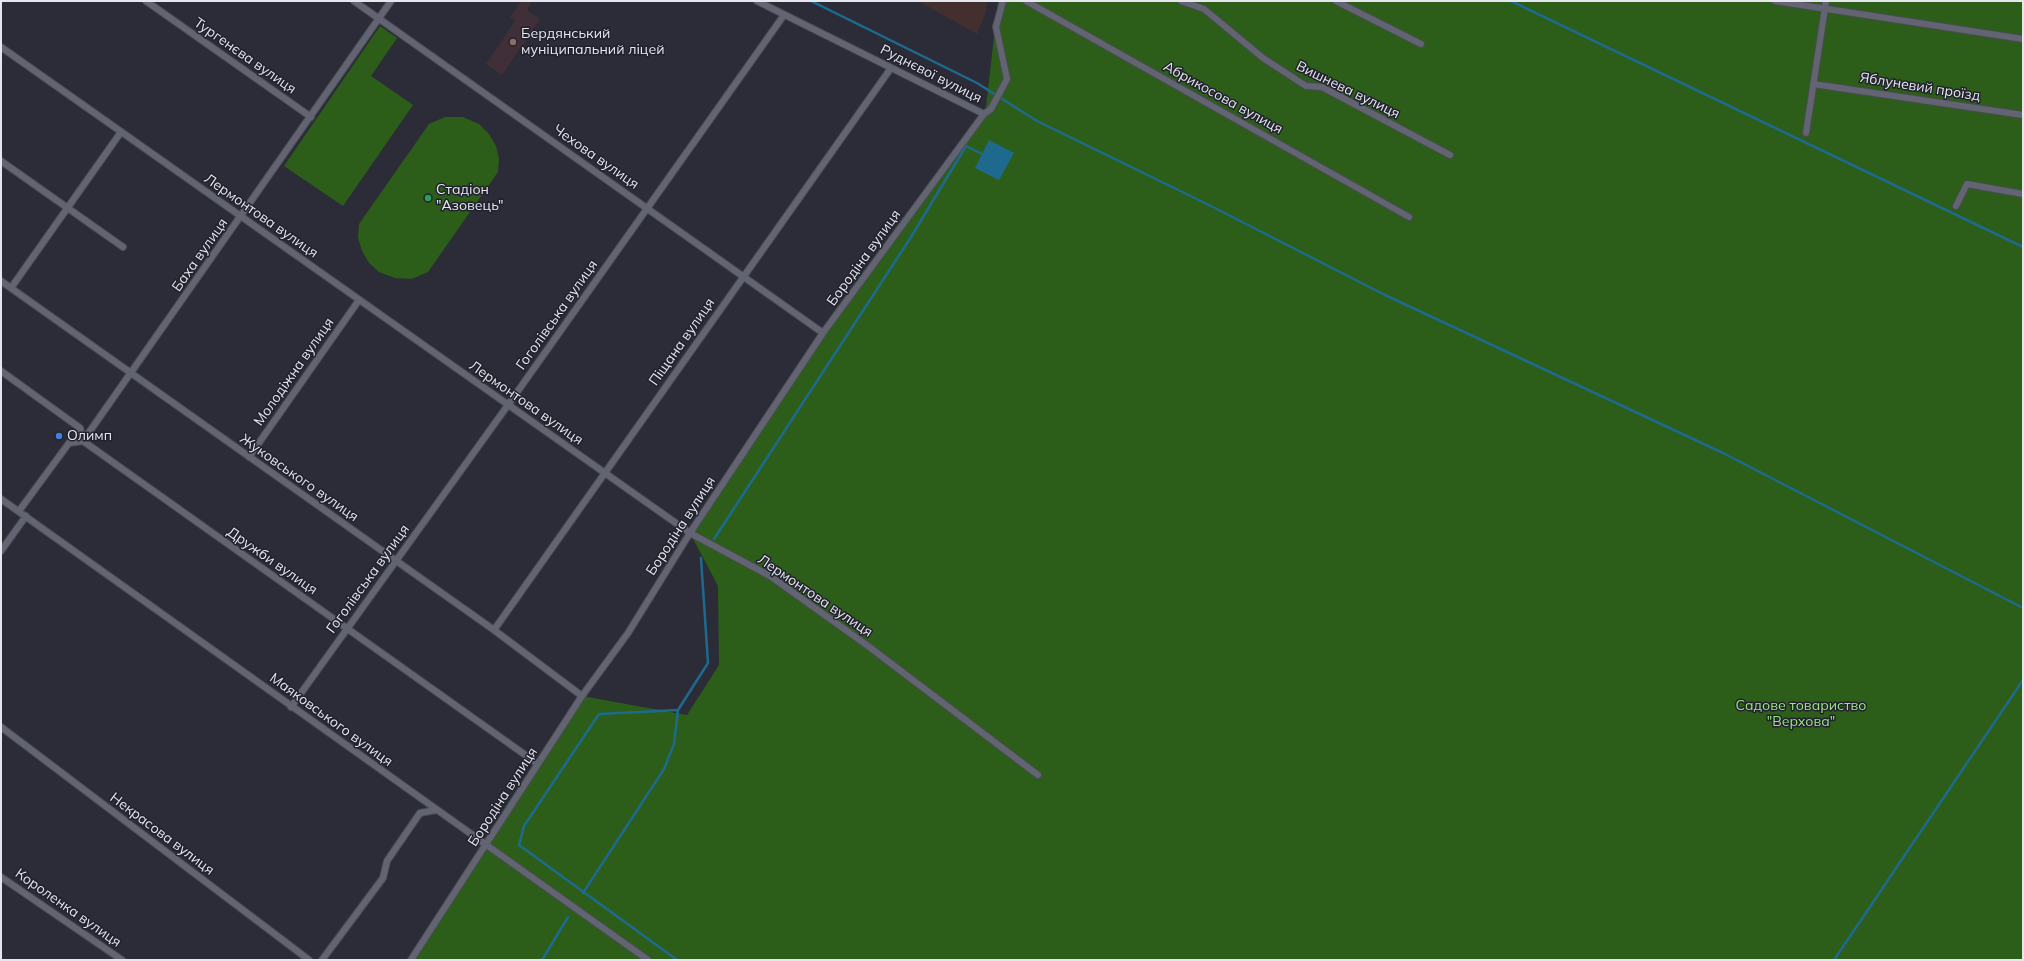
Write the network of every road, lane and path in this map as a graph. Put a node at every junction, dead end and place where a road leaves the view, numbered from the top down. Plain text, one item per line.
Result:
1 (146, 1) edge
2 (354, 1) edge
3 (391, 1) edge
4 (757, 1) edge
5 (1003, 1) edge
6 (1026, 1) edge
7 (1181, 1) edge
8 (1336, 1) edge
9 (1775, 1) edge
10 (1826, 1) edge
11 (1825, 9) junction
12 (784, 15) junction
13 (379, 19) junction
14 (2023, 39) edge
15 (1422, 44) dead end
16 (1, 47) edge
17 (891, 68) junction
18 (1814, 84) junction
19 (984, 114) junction
20 (2023, 115) edge
21 (311, 117) junction
22 (121, 132) junction
23 (1806, 133) dead end
24 (1450, 155) dead end
25 (1, 161) edge
26 (2023, 194) edge
27 (1956, 206) dead end
28 (68, 207) junction
29 (647, 209) junction
30 (241, 217) junction
31 (1409, 217) dead end
32 (124, 247) dead end
33 (743, 277) junction
34 (1, 281) edge
35 (11, 288) junction
36 (360, 300) junction
37 (824, 333) junction
38 (1, 371) edge
39 (132, 374) junction
40 (508, 405) junction
41 (83, 441) junction
42 (249, 457) junction
43 (604, 472) junction
44 (1, 499) edge
45 (19, 511) junction
46 (26, 516) junction
47 (690, 533) junction
48 (1, 551) edge
49 (396, 561) junction
50 (347, 628) junction
51 (494, 630) junction
52 (582, 696) junction
53 (291, 707) junction
54 (1, 727) edge
55 (538, 764) junction
56 (1038, 775) dead end
57 (436, 810) junction
58 (485, 846) junction
59 (1, 877) edge
60 (122, 960) edge
61 (309, 960) edge
62 (322, 960) edge
63 (411, 960) edge
64 (648, 960) edge

1 - 21 street, Тургенєва вулиця
2 - 13 street, Чехова вулиця
3 - 13 street, Баха вулиця
4 - 12 street, Руднєвої вулиця
5 - 19 street, Руднєвої вулиця
6 - 31 street, Абрикосова вулиця
7 - 24 street, Вишнева вулиця
8 - 15 street
9 - 11 street
10 - 11 street
11 - 14 street
11 - 18 street
12 - 17 street, Руднєвої вулиця
12 - 29 street, Гоголівська вулиця
13 - 21 street, Баха вулиця
13 - 29 street, Чехова вулиця
16 - 22 street, Лермонтова вулиця
17 - 19 street, Руднєвої вулиця
17 - 33 street, Піщана вулиця
18 - 20 street, Яблуневий проїзд
18 - 23 street
19 - 37 street, Бородіна вулиця
21 - 30 street, Баха вулиця
22 - 28 street
22 - 30 street, Лермонтова вулиця
25 - 28 street
26 - 27 street
28 - 32 street
28 - 35 street
29 - 33 street, Чехова вулиця
29 - 40 street, Гоголівська вулиця
30 - 36 street, Лермонтова вулиця
30 - 39 street, Баха вулиця
33 - 37 street, Чехова вулиця
33 - 43 street, Піщана вулиця
34 - 35 street, Жуковського вулиця
35 - 39 street, Жуковського вулиця
36 - 40 street, Лермонтова вулиця
36 - 42 street, Молодіжна вулиця
37 - 47 street, Бородіна вулиця
38 - 41 street, Дружби вулиця
39 - 41 street, Баха вулиця
39 - 42 street, Жуковського вулиця
40 - 43 street, Лермонтова вулиця
40 - 49 street, Гоголівська вулиця
41 - 45 street
41 - 50 street, Дружби вулиця
42 - 49 street, Жуковського вулиця
43 - 47 street, Лермонтова вулиця
43 - 51 street, Піщана вулиця
44 - 45 street, Маяковського вулиця
45 - 46 street, Маяковського вулиця
46 - 48 street
46 - 53 street, Маяковського вулиця
47 - 52 street, Бородіна вулиця
47 - 56 street, Лермонтова вулиця
49 - 50 street, Гоголівська вулиця
49 - 51 street, Жуковського вулиця
50 - 53 street, Гоголівська вулиця
50 - 55 street, Дружби вулиця
51 - 52 street, Жуковського вулиця
52 - 55 street, Бородіна вулиця
53 - 57 street, Маяковського вулиця
54 - 61 street, Некрасова вулиця
55 - 58 street, Бородіна вулиця
57 - 58 street, Маяковського вулиця
57 - 62 street
58 - 63 street, Бородіна вулиця
58 - 64 street, Маяковського вулиця
59 - 60 street, Короленка вулиця

